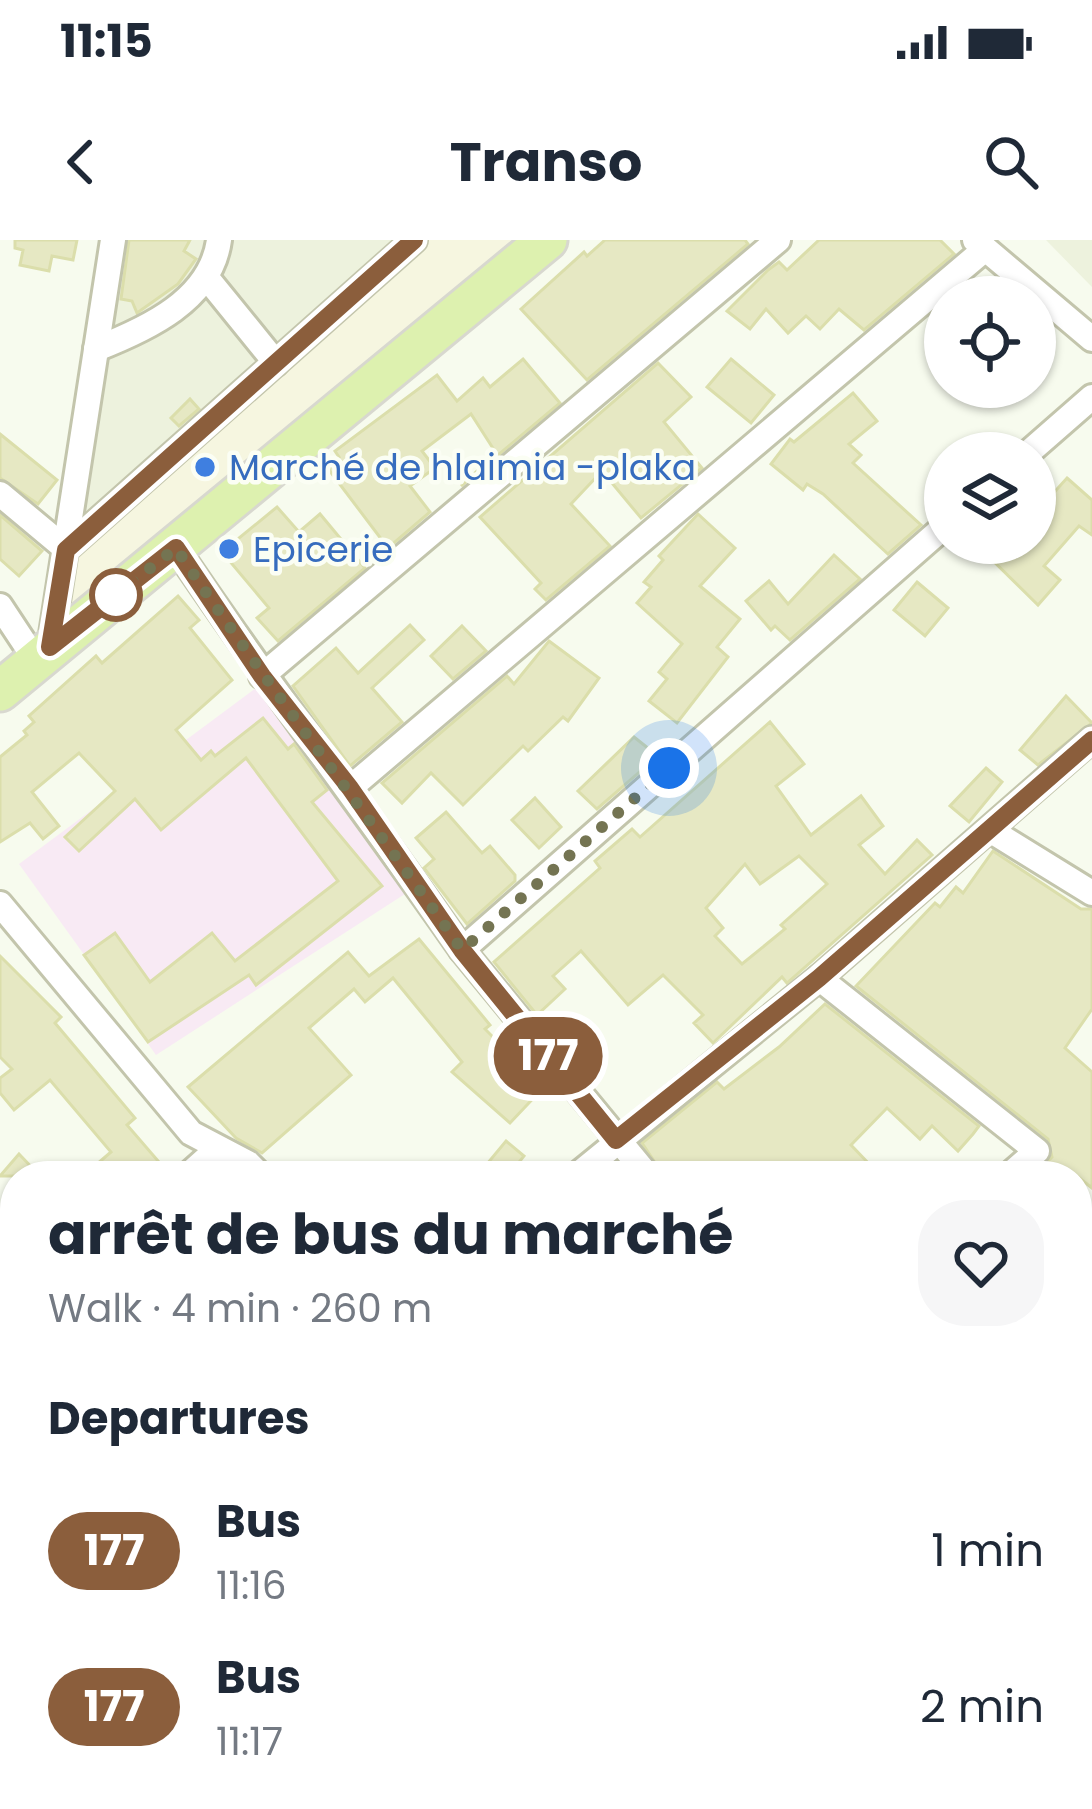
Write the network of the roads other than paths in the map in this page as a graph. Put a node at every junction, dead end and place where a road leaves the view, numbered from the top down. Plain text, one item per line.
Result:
1 (112, 240) edge
2 (219, 240) edge
3 (414, 240) edge
4 (547, 240) edge
5 (778, 240) edge
6 (980, 244) edge
7 (207, 278) junction
8 (1092, 339) edge
9 (96, 349) junction
10 (276, 363) junction
11 (1092, 397) edge
12 (1052, 432) edge
13 (0, 494) edge
14 (924, 544) edge
15 (176, 548) junction
16 (66, 550) junction
17 (0, 606) edge
18 (42, 653) junction
19 (262, 676) junction
20 (0, 691) edge
21 (1092, 740) edge
22 (350, 788) junction
23 (990, 830) junction
24 (1092, 893) edge
25 (0, 904) edge
26 (462, 950) junction
27 (819, 978) junction
28 (616, 1140) junction
29 (215, 1150) junction
30 (203, 1161) edge
31 (243, 1161) edge
32 (593, 1161) edge
33 (635, 1161) edge
34 (1025, 1161) edge

1 - 9 street
2 - 7 street
3 - 10 street
4 - 15 main road
5 - 19 street
6 - 8 street
6 - 22 street
7 - 9 street
7 - 10 street
9 - 16 street
10 - 16 street
11 - 12 street
13 - 16 street
14 - 26 street
15 - 18 main road
15 - 19 street
16 - 18 street
17 - 18 street
18 - 20 main road
19 - 22 street
21 - 23 street
22 - 26 street
23 - 24 street
23 - 27 street
25 - 29 street
26 - 28 street
27 - 28 street
27 - 34 street
28 - 32 street
28 - 33 street
29 - 30 street
29 - 31 street

